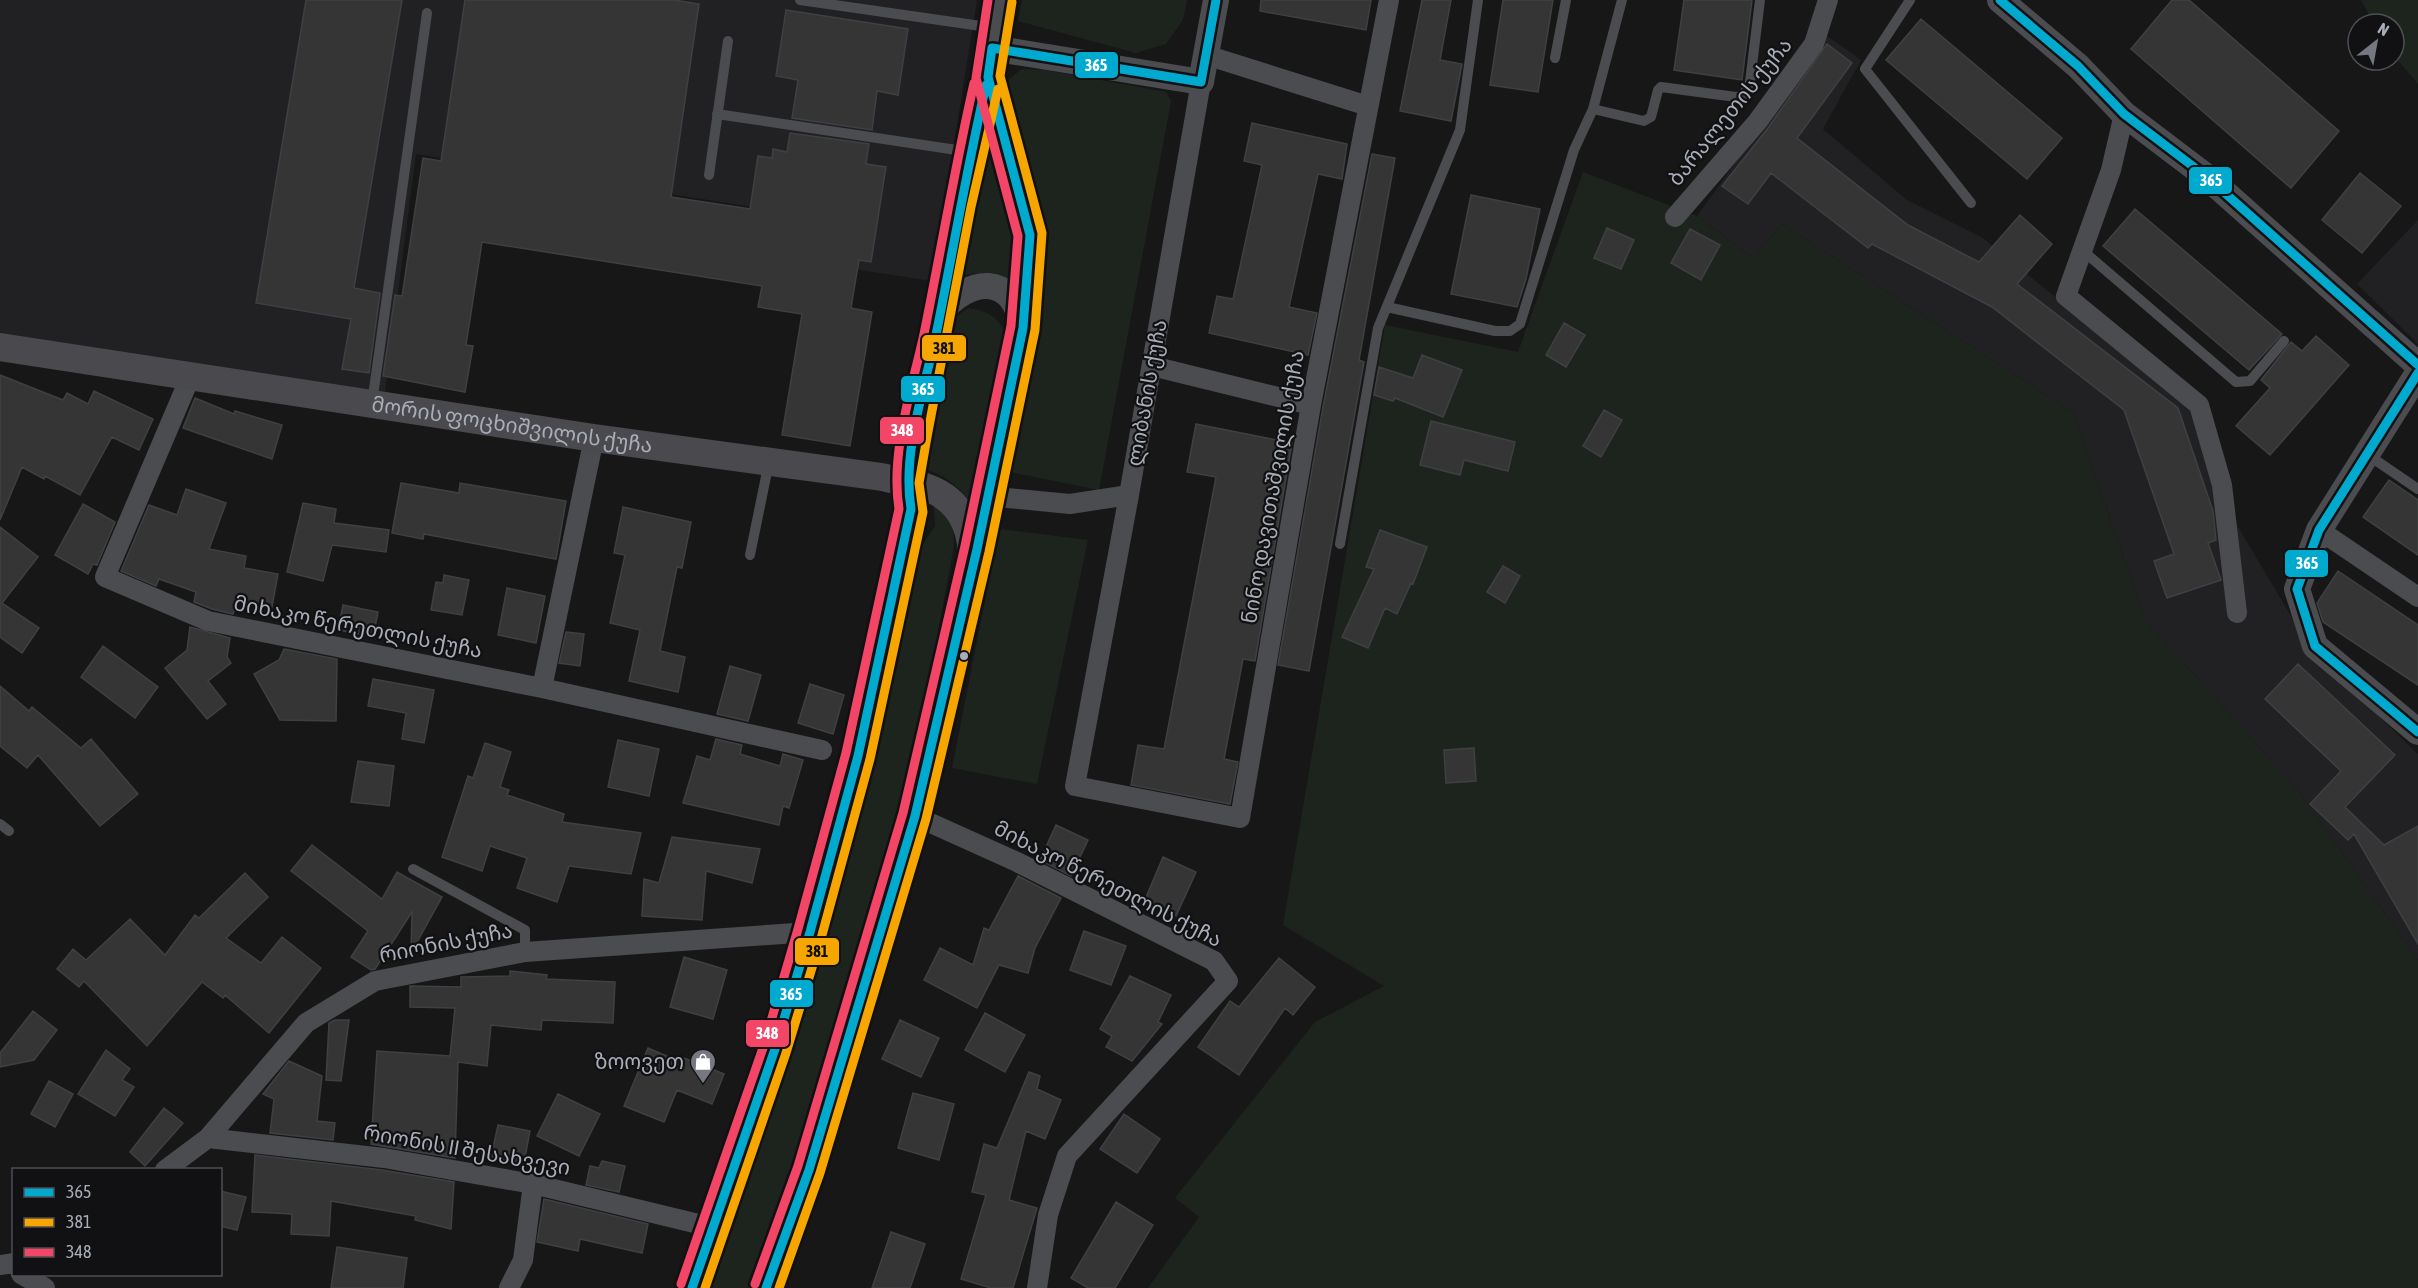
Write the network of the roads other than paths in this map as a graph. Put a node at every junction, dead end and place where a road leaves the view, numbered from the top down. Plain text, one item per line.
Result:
1 (800, 0) edge
2 (1000, 0) edge
3 (1216, 0) edge
4 (1389, 0) edge
5 (1478, 0) edge
6 (1566, 0) edge
7 (1622, 0) edge
8 (1760, 0) edge
9 (1828, 0) edge
10 (1910, 0) edge
11 (2000, 0) edge
12 (427, 13) dead end
13 (994, 38) junction
14 (728, 42) dead end
15 (1206, 55) junction
16 (1555, 58) dead end
17 (988, 77) junction
18 (1201, 82) junction
19 (1368, 106) junction
20 (1593, 109) junction
21 (717, 114) junction
22 (2124, 114) junction
23 (971, 152) junction
24 (709, 175) dead end
25 (1971, 203) dead end
26 (1675, 217) dead end
27 (2082, 250) junction
28 (1387, 307) junction
29 (940, 313) junction
30 (1023, 328) junction
31 (2284, 341) dead end
32 (0, 347) edge
33 (2418, 365) edge
34 (1152, 366) junction
35 (2418, 373) edge
36 (191, 375) junction
37 (372, 403) junction
38 (1311, 405) junction
39 (594, 438) junction
40 (2368, 455) junction
41 (769, 462) junction
42 (907, 483) junction
43 (2418, 489) edge
44 (1129, 495) junction
45 (988, 496) junction
46 (2319, 530) junction
47 (1340, 544) dead end
48 (750, 555) dead end
49 (972, 564) junction
50 (2418, 597) edge
51 (2237, 613) dead end
52 (542, 688) junction
53 (2418, 733) edge
54 (822, 750) dead end
55 (1076, 786) joint
56 (915, 816) junction
57 (414, 869) dead end
58 (810, 933) junction
59 (525, 952) junction
60 (208, 1138) junction
61 (168, 1168) edge
62 (533, 1184) junction
63 (715, 1228) junction
64 (25, 1276) edge
65 (45, 1288) edge
66 (509, 1288) edge
67 (692, 1288) edge
68 (766, 1288) edge
69 (1037, 1288) edge

1 - 13 lane
2 - 13 street
3 - 15 street, ლიბანის ქუჩა
4 - 19 street, ნინო დავითაშვილის ქუჩა
5 - 28 lane
6 - 16 lane
7 - 20 lane
8 - 20 lane
9 - 26 street, ბარალეთის ქუჩა
10 - 25 lane
11 - 22 street
12 - 37 lane
13 - 17 street
13 - 18 street
14 - 21 lane
15 - 18 street, ლიბანის ქუჩა
15 - 19 street
17 - 23 street
17 - 30 street
18 - 34 street, ლიბანის ქუჩა
19 - 38 street, ნინო დავითაშვილის ქუჩა
20 - 28 lane
21 - 23 lane
21 - 24 lane
22 - 27 street
22 - 33 street
23 - 29 street
27 - 31 lane
27 - 51 street
28 - 47 lane
29 - 30 street
29 - 42 street
30 - 45 street
32 - 36 main road, მორის ფოცხიშვილის ქუჩა
34 - 38 street
34 - 44 street, ლიბანის ქუჩა
35 - 40 street
36 - 37 main road, მორის ფოცხიშვილის ქუჩა
36 - 52 street, მიხაკო წერეთლის ქუჩა
37 - 39 main road, მორის ფოცხიშვილის ქუჩა
38 - 55 street, ნინო დავითაშვილის ქუჩა
39 - 41 main road, მორის ფოცხიშვილის ქუჩა
39 - 52 street
40 - 43 lane
40 - 46 street
41 - 42 main road, მორის ფოცხიშვილის ქუჩა
41 - 48 lane
42 - 49 main road, მორის ფოცხიშვილის ქუჩა
42 - 58 main road
44 - 45 street
44 - 55 street, ლიბანის ქუჩა
45 - 49 street
46 - 50 street
46 - 53 street
49 - 56 main road, მორის ფოცხიშვილის ქუჩა
52 - 54 street, მიხაკო წერეთლის ქუჩა
56 - 68 main road, მორის ფოცხიშვილის ქუჩა
56 - 69 street, მიხაკო წერეთლის ქუჩა
57 - 59 lane
58 - 59 street, რიონის ქუჩა
58 - 63 main road
59 - 60 street, რიონის ქუჩა
60 - 61 street, რიონის ქუჩა
60 - 62 street, რიონის II შესახვევი
62 - 63 street, რიონის II შესახვევი
62 - 66 street
63 - 67 main road
64 - 65 street

